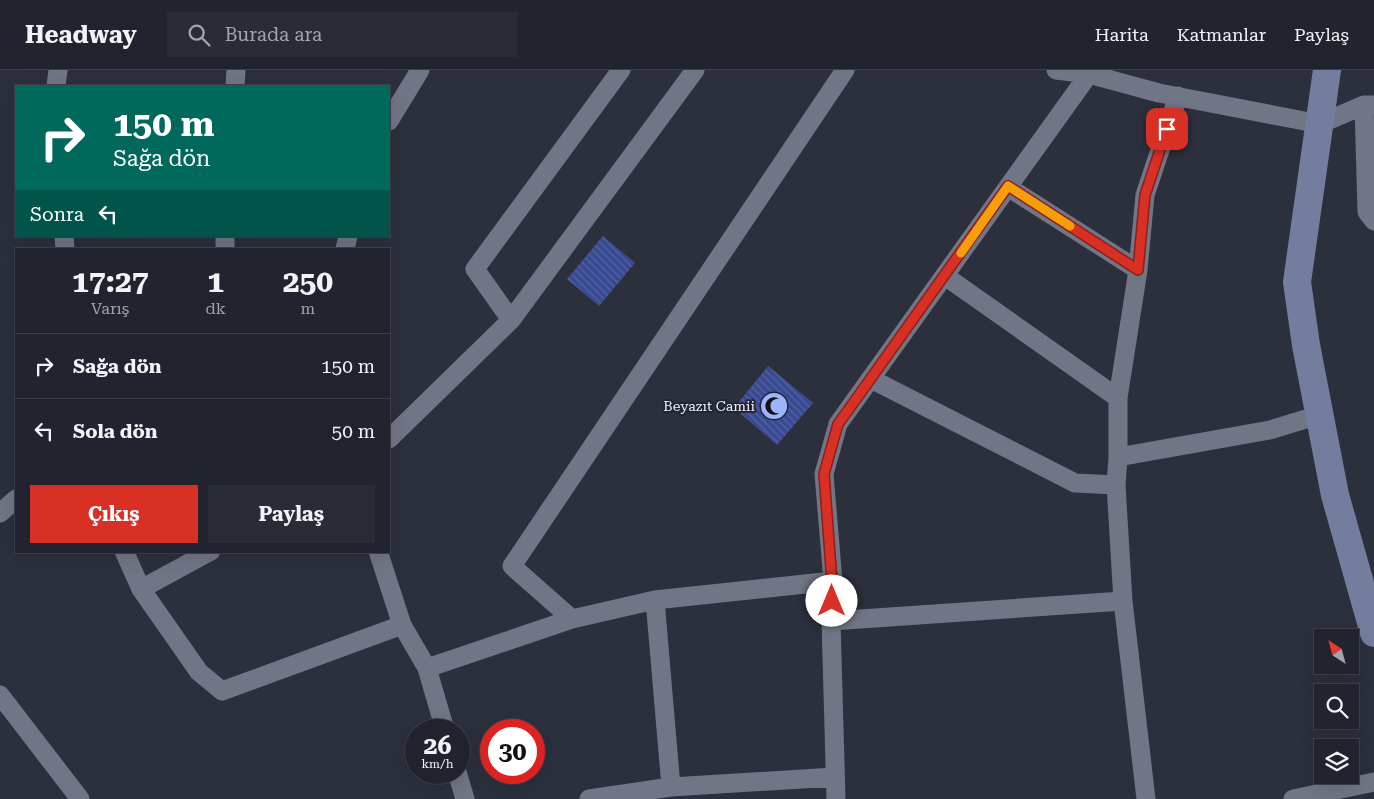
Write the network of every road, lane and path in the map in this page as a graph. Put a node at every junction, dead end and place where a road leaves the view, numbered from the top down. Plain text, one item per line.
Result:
1 (58, 70) edge
2 (236, 70) edge
3 (420, 70) edge
4 (621, 70) edge
5 (695, 70) edge
6 (846, 70) edge
7 (1056, 70) edge
8 (1327, 70) edge
9 (1089, 74) junction
10 (56, 85) edge
11 (235, 85) edge
12 (1178, 96) junction
13 (1369, 105) edge
14 (390, 119) edge
15 (1320, 124) junction
16 (1008, 186) junction
17 (1374, 221) edge
18 (1138, 270) junction
19 (945, 276) junction
20 (511, 320) junction
21 (871, 379) junction
22 (1118, 398) junction
23 (1319, 415) junction
24 (390, 438) edge
25 (1118, 458) junction
26 (1116, 485) junction
27 (15, 501) edge
28 (0, 513) edge
29 (125, 553) edge
30 (207, 553) edge
31 (379, 553) edge
32 (832, 582) junction
33 (141, 589) junction
34 (656, 600) junction
35 (1123, 601) junction
36 (572, 619) junction
37 (832, 621) junction
38 (402, 625) junction
39 (1374, 634) edge
40 (427, 668) junction
41 (0, 695) edge
42 (442, 719) edge
43 (834, 777) junction
44 (1374, 782) edge
45 (461, 784) edge
46 (672, 787) junction
47 (614, 797) edge
48 (80, 799) edge
49 (465, 799) edge
50 (589, 799) edge
51 (836, 799) edge
52 (1146, 799) edge
53 (1293, 799) edge

1 - 10 street
2 - 11 street
3 - 14 street
4 - 20 street
5 - 20 street
6 - 36 street
7 - 9 street
8 - 15 street
9 - 12 street
9 - 16 street
12 - 15 street
12 - 18 street
13 - 15 street
13 - 17 street
15 - 23 street
16 - 18 street
16 - 19 street
18 - 22 street
19 - 21 street
19 - 22 street
20 - 24 street
21 - 26 street
21 - 32 street
22 - 25 street
23 - 25 street
23 - 39 street
25 - 26 street
26 - 35 street
27 - 28 street
29 - 33 street
30 - 33 street
31 - 38 street
32 - 34 street
32 - 37 street
33 - 38 street
34 - 36 street
34 - 46 street
35 - 37 street
35 - 52 street
36 - 40 street
37 - 43 street
38 - 40 street
40 - 42 street
41 - 48 street
43 - 46 street
43 - 51 street
44 - 53 street
45 - 49 street
46 - 47 street
47 - 50 street

